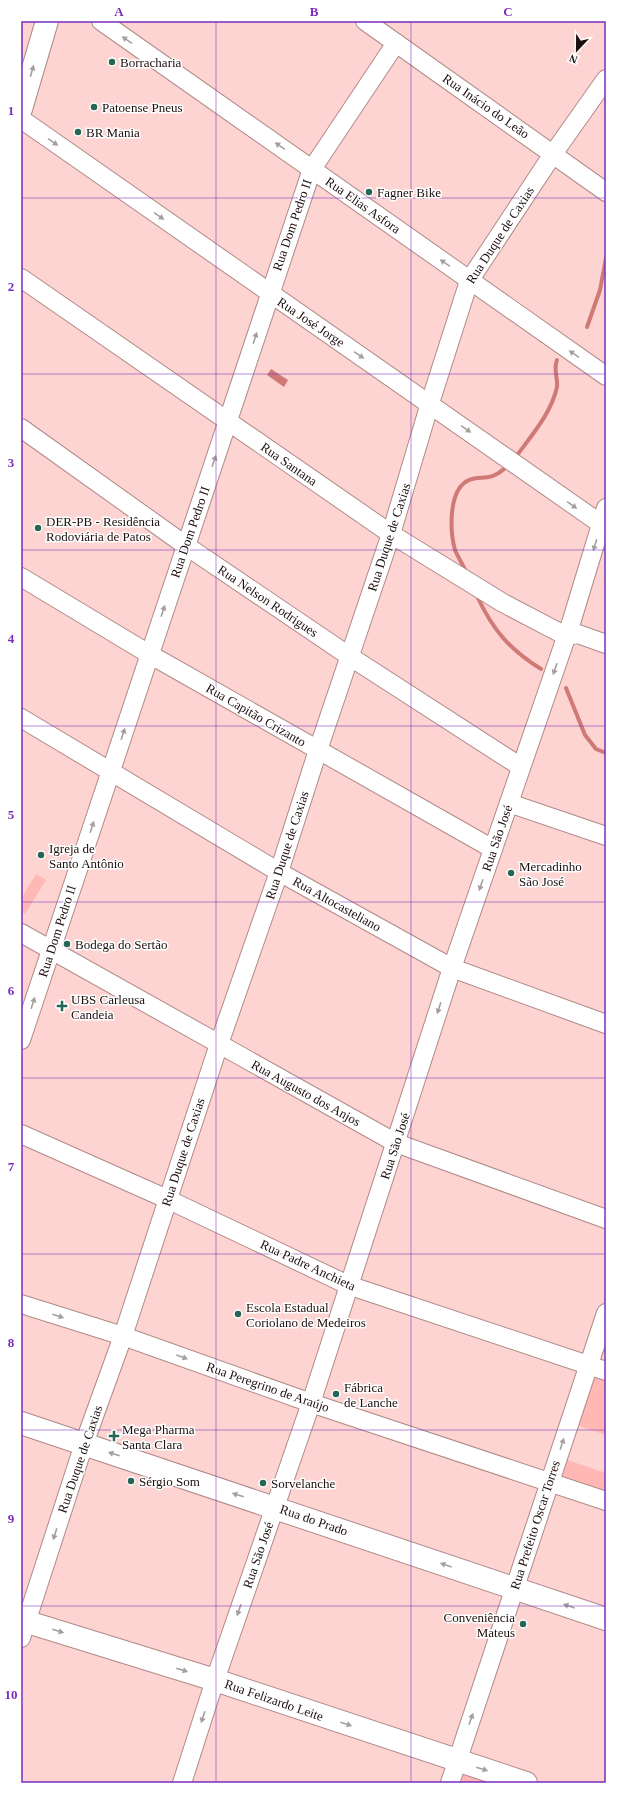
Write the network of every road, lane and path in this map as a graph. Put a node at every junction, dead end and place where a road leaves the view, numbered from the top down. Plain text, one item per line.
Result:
1 (47, 21) edge
2 (101, 21) edge
3 (365, 21) edge
4 (396, 43) junction
5 (606, 79) edge
6 (21, 109) edge
7 (21, 119) edge
8 (553, 154) junction
9 (312, 169) junction
10 (606, 192) edge
11 (21, 278) edge
12 (469, 280) junction
13 (269, 294) junction
14 (606, 376) edge
15 (430, 403) junction
16 (228, 421) junction
17 (21, 428) edge
18 (604, 516) edge
19 (391, 534) junction
20 (185, 545) junction
21 (21, 577) edge
22 (566, 636) junction
23 (606, 644) edge
24 (149, 654) junction
25 (350, 656) junction
26 (21, 718) edge
27 (318, 750) junction
28 (521, 767) junction
29 (111, 772) junction
30 (509, 803) junction
31 (606, 836) edge
32 (493, 849) junction
33 (279, 872) junction
34 (21, 933) edge
35 (51, 951) junction
36 (452, 968) junction
37 (606, 1024) edge
38 (21, 1040) edge
39 (219, 1044) junction
40 (21, 1134) edge
41 (396, 1144) junction
42 (167, 1198) junction
43 (606, 1219) edge
44 (348, 1286) junction
45 (21, 1304) edge
46 (606, 1313) edge
47 (123, 1336) junction
48 (589, 1365) junction
49 (606, 1371) edge
50 (311, 1403) junction
51 (21, 1423) edge
52 (84, 1444) junction
53 (549, 1483) junction
54 (606, 1501) edge
55 (275, 1507) junction
56 (514, 1588) junction
57 (606, 1619) edge
58 (23, 1626) edge
59 (215, 1680) junction
60 (457, 1761) junction
61 (182, 1783) edge
62 (450, 1783) edge
63 (526, 1783) edge

6 -> 1 main road
9 -> 2 street, Rua Elias Asfora
3 - 4 street, Rua Inácio do Leão
4 - 8 street, Rua Inácio do Leão
4 - 9 street, Rua Dom Pedro II
5 - 8 street, Rua Duque de Caxias
7 -> 13 street, Rua José Jorge
8 - 10 street, Rua Inácio do Leão
8 - 12 street, Rua Duque de Caxias
12 -> 9 street, Rua Elias Asfora
9 - 13 street, Rua Dom Pedro II
11 - 16 street, Rua Santana
14 -> 12 street, Rua Elias Asfora
12 - 15 street, Rua Duque de Caxias
13 -> 15 street, Rua José Jorge
16 -> 13 street, Rua Dom Pedro II
15 -> 18 street, Rua José Jorge
15 - 19 street, Rua Duque de Caxias
16 - 19 street, Rua Santana
20 -> 16 street, Rua Dom Pedro II
17 - 20 street, Rua Nelson Rodrigues
18 -> 22 street, Rua São José
19 - 22 street, Rua Santana
19 - 25 street, Rua Duque de Caxias
24 -> 20 street, Rua Dom Pedro II
20 - 25 street, Rua Nelson Rodrigues
21 - 24 street, Rua Capitão Crizanto
22 - 23 street
22 -> 28 street, Rua São José
24 - 27 street, Rua Capitão Crizanto
29 -> 24 street, Rua Dom Pedro II
25 - 27 street, Rua Duque de Caxias
25 - 28 street, Rua Nelson Rodrigues
26 - 29 street, Rua Altocasteliano
27 - 32 street, Rua Capitão Crizanto
27 - 33 street, Rua Duque de Caxias
28 - 30 street, Rua São José
29 - 33 street, Rua Altocasteliano
35 -> 29 street, Rua Dom Pedro II
30 - 31 street
30 - 32 street, Rua São José
32 -> 36 street, Rua São José
33 - 36 street, Rua Altocasteliano
33 - 39 street, Rua Duque de Caxias
34 - 35 street, Rua Augusto dos Anjos
38 -> 35 street, Rua Dom Pedro II
35 - 39 street, Rua Augusto dos Anjos
36 - 37 street, Rua Altocasteliano
36 -> 41 street, Rua São José
39 - 41 street, Rua Augusto dos Anjos
39 - 42 street, Rua Duque de Caxias
40 - 42 street, Rua Padre Anchieta
41 - 43 street, Rua Augusto dos Anjos
41 - 44 street, Rua São José
42 - 44 street, Rua Padre Anchieta
42 - 47 street, Rua Duque de Caxias
44 - 48 street, Rua Padre Anchieta
44 - 50 street, Rua São José
45 -> 47 street, Rua Peregrino de Araújo
46 - 48 street, Rua Prefeito Oscar Torres
47 -> 50 street, Rua Peregrino de Araújo
47 - 52 street, Rua Duque de Caxias
48 - 49 street, Rua Padre Anchieta
53 -> 48 street, Rua Prefeito Oscar Torres
50 - 53 street, Rua Peregrino de Araújo
50 - 55 street, Rua São José
51 - 52 main road, Rua do Prado
55 -> 52 main road, Rua do Prado
52 -> 58 street, Rua Duque de Caxias
53 - 54 street, Rua Peregrino de Araújo
53 - 56 street, Rua Prefeito Oscar Torres
56 -> 55 main road, Rua do Prado
55 -> 59 street, Rua São José
57 -> 56 main road, Rua do Prado
60 -> 56 street, Rua Prefeito Oscar Torres
58 -> 59 main road, Rua Felizardo Leite
59 -> 60 main road, Rua Felizardo Leite
59 -> 61 street, Rua São José
60 - 62 street, Rua Prefeito Oscar Torres
60 -> 63 main road, Rua Felizardo Leite

